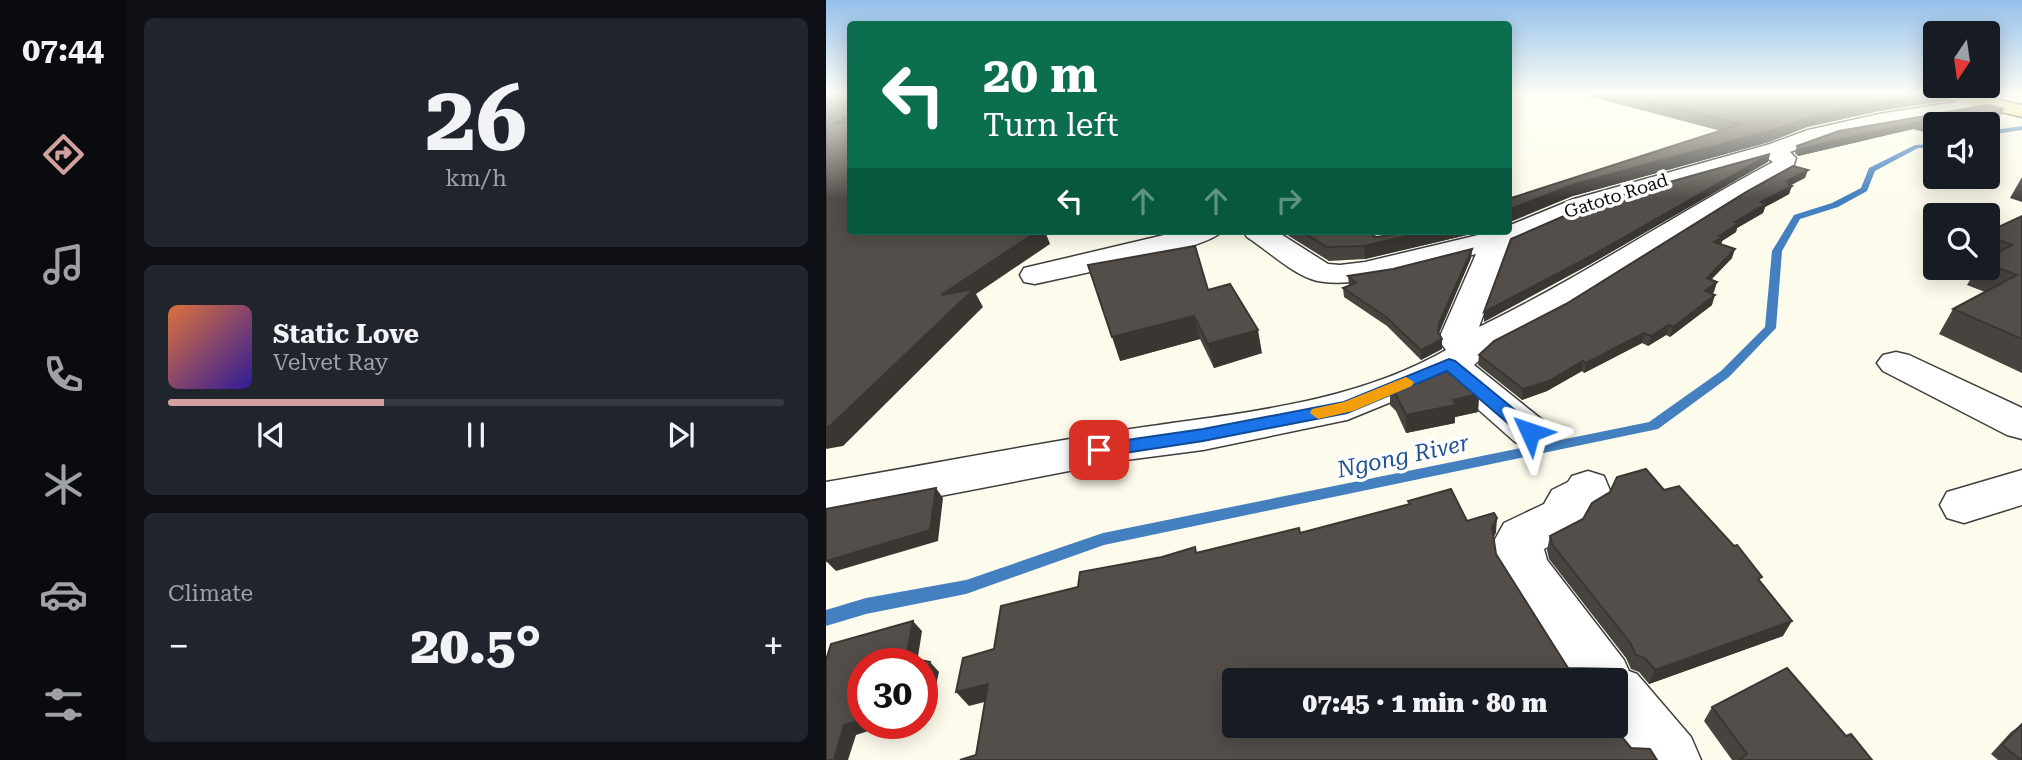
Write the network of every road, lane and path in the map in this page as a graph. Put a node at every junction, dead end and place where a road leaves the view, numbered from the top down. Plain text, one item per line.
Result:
1 (1843, 128) edge
2 (1772, 152) junction
3 (1512, 234) edge
4 (1196, 235) edge
5 (1263, 235) edge
6 (1510, 235) edge
7 (1496, 241) junction
8 (1035, 275) dead end
9 (1459, 358) junction
10 (1896, 363) dead end
11 (2022, 425) edge
12 (1530, 432) dead end
13 (2022, 487) edge
14 (1588, 488) dead end
15 (826, 500) edge
16 (1964, 505) dead end
17 (1593, 668) edge
18 (1628, 712) edge
19 (1668, 760) edge

1 - 2 street, Gatoto Road
2 - 3 street, Gatoto Road
2 - 9 street
4 - 8 street
5 - 7 street, Gatoto Road
6 - 7 street, Gatoto Road
7 - 9 street
9 - 12 street
9 - 15 street
10 - 11 street
13 - 16 street
14 - 17 street
18 - 19 street

